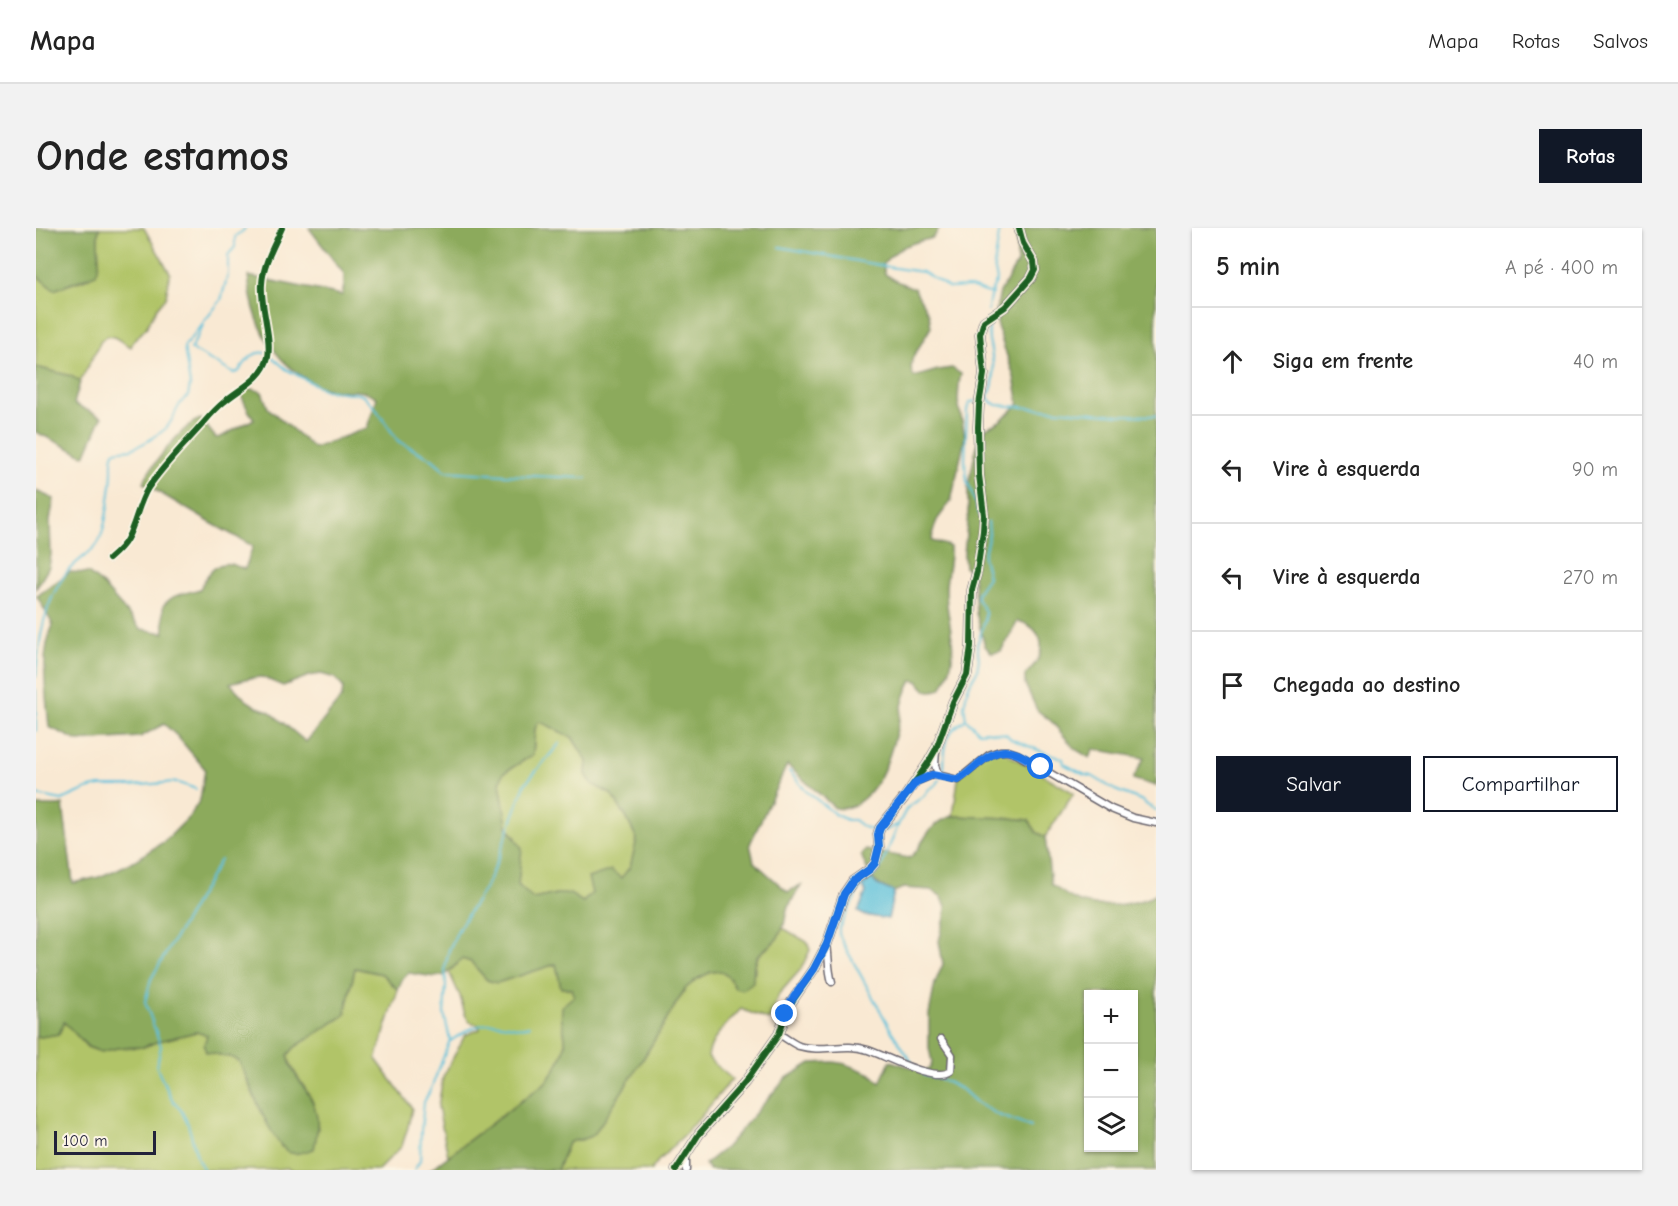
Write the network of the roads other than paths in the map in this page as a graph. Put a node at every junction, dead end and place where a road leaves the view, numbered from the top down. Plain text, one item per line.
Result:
1 (282, 228) edge
2 (1019, 228) edge
3 (109, 559) dead end
4 (936, 749) junction
5 (938, 775) junction
6 (916, 782) junction
7 (1156, 823) edge
8 (827, 944) junction
9 (832, 982) dead end
10 (779, 1034) junction
11 (941, 1039) dead end
12 (686, 1157) junction
13 (676, 1170) edge
14 (686, 1170) edge

1 - 3 street
2 - 4 street
4 - 5 street
4 - 6 street
5 - 6 street
5 - 7 street
6 - 8 street
8 - 9 street
8 - 10 street
10 - 11 street
10 - 12 street
12 - 13 street
12 - 14 street

